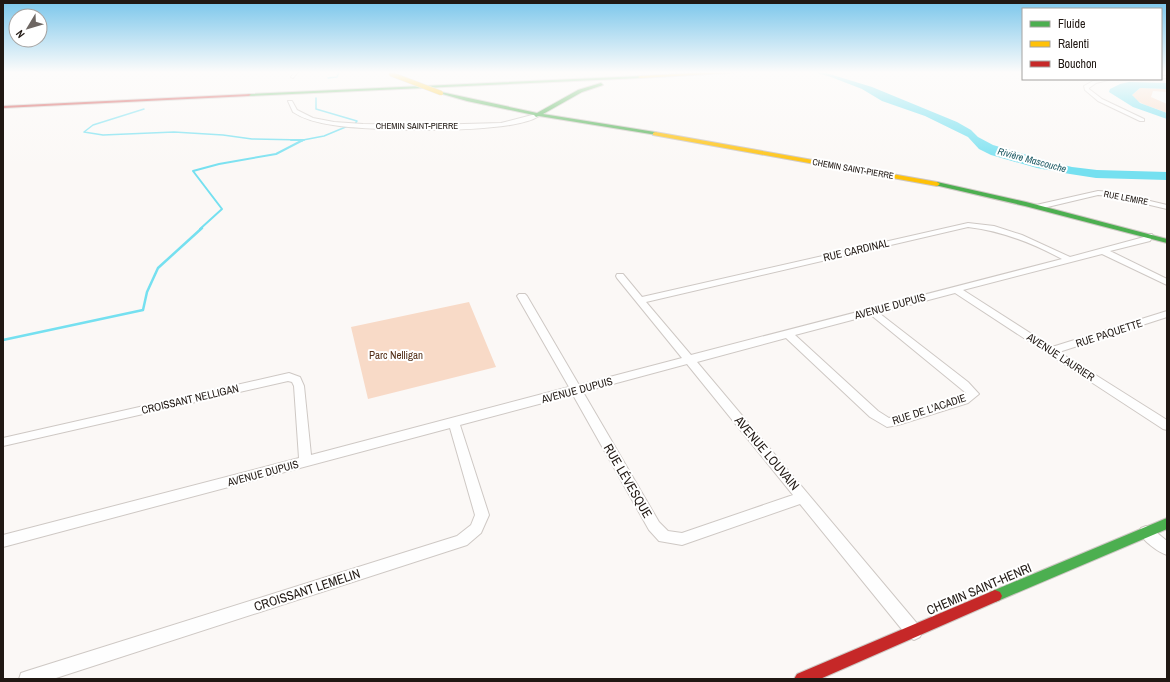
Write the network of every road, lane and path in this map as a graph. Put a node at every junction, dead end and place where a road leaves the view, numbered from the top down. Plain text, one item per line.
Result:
1 (72, 104) edge
2 (291, 104) edge
3 (478, 104) edge
4 (546, 104) edge
5 (558, 104) edge
6 (1108, 104) edge
7 (3, 107) edge
8 (526, 116) junction
9 (536, 116) junction
10 (1142, 120) dead end
11 (1039, 207) junction
12 (1167, 207) edge
13 (1149, 236) junction
14 (1167, 241) edge
15 (1101, 250) junction
16 (1068, 259) junction
17 (620, 276) dead end
18 (1167, 282) edge
19 (955, 289) junction
20 (522, 296) dead end
21 (641, 300) junction
22 (871, 311) junction
23 (1167, 314) edge
24 (787, 334) junction
25 (1051, 351) junction
26 (689, 360) junction
27 (577, 390) junction
28 (454, 423) junction
29 (1167, 426) edge
30 (3, 442) edge
31 (305, 462) junction
32 (803, 497) junction
33 (1167, 523) edge
34 (1146, 532) junction
35 (3, 541) edge
36 (1167, 549) edge
37 (914, 632) junction
38 (27, 679) edge
39 (802, 679) edge

1 - 7 main road
2 - 8 street, CHEMIN SAINT-PIERRE
3 - 8 main road, CHEMIN SAINT-PIERRE, bridge
4 - 8 main road
5 - 9 main road
6 - 10 street
8 - 9 main road, CHEMIN SAINT-PIERRE
9 - 11 main road, CHEMIN SAINT-PIERRE
11 - 12 street, RUE LEMIRE
11 - 13 main road, CHEMIN SAINT-PIERRE
13 - 14 main road, CHEMIN SAINT-PIERRE
13 - 15 street, AVENUE DUPUIS
15 - 16 street, AVENUE DUPUIS
15 - 18 street
16 - 19 street, AVENUE DUPUIS
16 - 21 street, RUE CARDINAL
17 - 21 street, AVENUE LOUVAIN
19 - 22 street, AVENUE DUPUIS
19 - 25 street, AVENUE LAURIER
20 - 27 street, RUE LÉVESQUE
21 - 26 street, AVENUE LOUVAIN
22 - 24 street, AVENUE DUPUIS
22 - 24 street, RUE DE L'ACADIE
23 - 25 street, RUE PAQUETTE
24 - 26 street, AVENUE DUPUIS
25 - 29 street, AVENUE LAURIER
26 - 27 street, AVENUE DUPUIS
26 - 32 street, AVENUE LOUVAIN
27 - 28 street, AVENUE DUPUIS
27 - 32 street, RUE LÉVESQUE
28 - 31 street, AVENUE DUPUIS
28 - 38 street, CROISSANT LEMELIN
30 - 31 street, CROISSANT NELLIGAN
31 - 35 street, AVENUE DUPUIS
32 - 37 street, AVENUE LOUVAIN
33 - 34 main road, CHEMIN SAINT-HENRI
34 - 36 street
34 - 37 main road, CHEMIN SAINT-HENRI
37 - 39 main road, CHEMIN SAINT-HENRI

